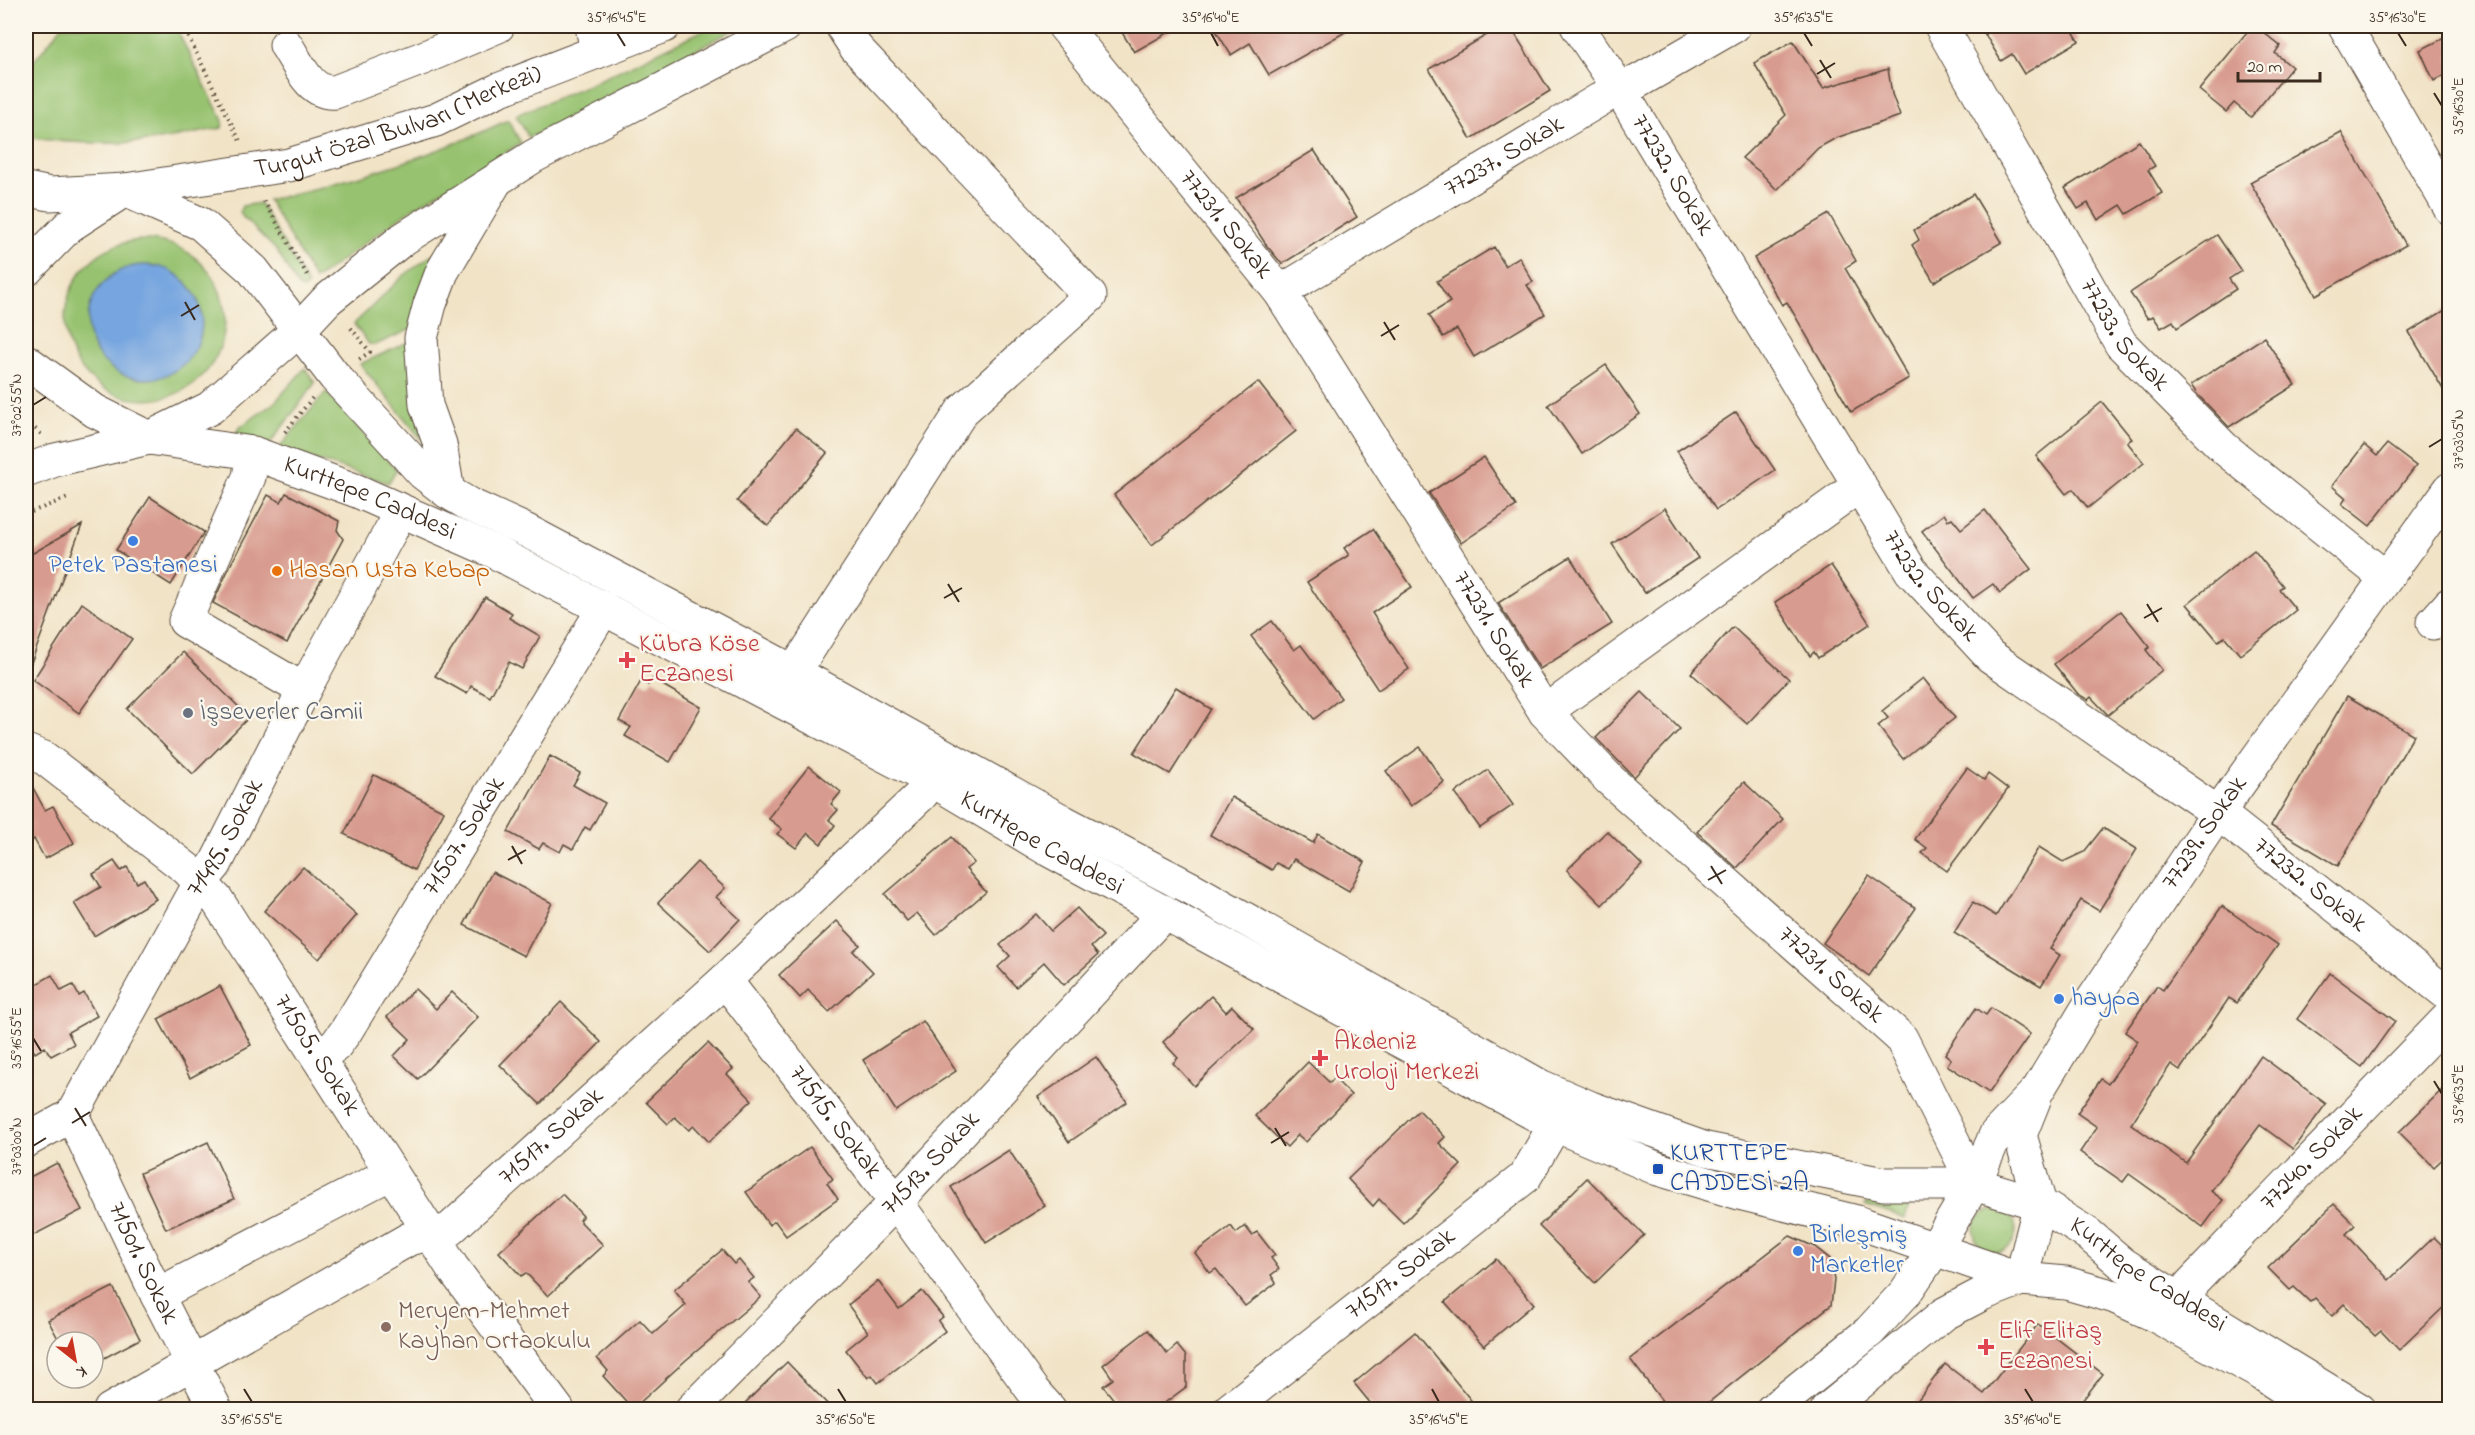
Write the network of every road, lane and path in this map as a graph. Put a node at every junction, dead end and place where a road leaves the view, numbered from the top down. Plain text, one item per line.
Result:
1 (183, 26) edge
2 (498, 26) edge
3 (784, 26) edge
4 (842, 26) edge
5 (1064, 26) edge
6 (1577, 26) edge
7 (1734, 26) edge
8 (1941, 26) edge
9 (2345, 26) edge
10 (659, 27) edge
11 (594, 39) edge
12 (286, 45) dead end
13 (1619, 88) junction
14 (243, 146) dead end
15 (497, 179) junction
16 (26, 189) edge
17 (125, 190) junction
18 (264, 201) dead end
19 (2450, 208) edge
20 (26, 270) edge
21 (311, 281) dead end
22 (1280, 292) junction
23 (351, 328) dead end
24 (299, 330) junction
25 (357, 360) dead end
26 (26, 361) edge
27 (320, 388) dead end
28 (26, 421) edge
29 (149, 438) junction
30 (44, 440) dead end
31 (266, 446) junction
32 (26, 471) edge
33 (1860, 485) junction
34 (2450, 489) edge
35 (448, 492) junction
36 (70, 497) dead end
37 (399, 509) junction
38 (26, 514) edge
39 (2386, 578) junction
40 (604, 608) junction
41 (794, 672) junction
42 (303, 690) junction
43 (1545, 711) junction
44 (26, 751) edge
45 (932, 780) junction
46 (2218, 813) junction
47 (200, 883) junction
48 (1163, 911) junction
49 (725, 980) junction
50 (2450, 996) edge
51 (2450, 1016) edge
52 (317, 1056) junction
53 (2038, 1090) junction
54 (72, 1115) junction
55 (1555, 1125) junction
56 (26, 1141) edge
57 (391, 1173) junction
58 (1974, 1184) junction
59 (896, 1202) junction
60 (2040, 1204) junction
61 (432, 1234) junction
62 (1935, 1249) junction
63 (2021, 1279) junction
64 (157, 1295) junction
65 (2188, 1305) junction
66 (193, 1363) junction
67 (2311, 1408) edge
68 (110, 1410) edge
69 (216, 1410) edge
70 (558, 1410) edge
71 (691, 1410) edge
72 (1050, 1410) edge
73 (1229, 1410) edge
74 (1772, 1410) edge
75 (1827, 1410) edge
76 (2360, 1410) edge

1 - 14 path
2 - 12 street
3 - 15 street
4 - 41 street
5 - 22 street, 77231. Sokak
6 - 13 street, 77232. Sokak
7 - 13 street, 77237. Sokak
8 - 39 street, 77233. Sokak
9 - 19 street
10 - 11 street, Turgut Özal Bulvarı (Merkezi)
11 - 17 street, Turgut Özal Bulvarı (Merkezi)
13 - 22 street, 77237. Sokak
13 - 33 street, 77232. Sokak
15 - 24 street
15 - 35 street
16 - 17 street, Turgut Özal Bulvarı (Merkezi)
17 - 20 street
17 - 24 street, Kurttepe Caddesi
18 - 21 path
22 - 43 street, 77231. Sokak
23 - 25 path
24 - 29 street
24 - 35 street, Kurttepe Caddesi
26 - 29 street
27 - 31 path
28 - 30 path
29 - 31 street, Kurttepe Caddesi
29 - 32 street
31 - 37 street, Kurttepe Caddesi
31 - 42 street
33 - 43 street
33 - 46 street, 77232. Sokak
34 - 39 street, 77239. Sokak
35 - 41 street, Kurttepe Caddesi
36 - 38 path
37 - 40 street, Kurttepe Caddesi
37 - 42 street, 71495. Sokak
39 - 46 street, 77239. Sokak
40 - 45 street, Kurttepe Caddesi
40 - 52 street, 71507. Sokak
41 - 58 street, Kurttepe Caddesi
42 - 47 street, 71495. Sokak
43 - 58 street, 77231. Sokak
44 - 47 street, 71505. Sokak
45 - 48 street, Kurttepe Caddesi
45 - 49 street, 71517. Sokak
46 - 50 street, 77232. Sokak
46 - 53 street, 77239. Sokak
47 - 52 street, 71505. Sokak
47 - 54 street, 71495. Sokak
48 - 55 street, Kurttepe Caddesi
48 - 59 street, 71513. Sokak
49 - 59 street, 71515. Sokak
49 - 61 street, 71517. Sokak
51 - 65 street, 77240. Sokak
52 - 57 street, 71505. Sokak
53 - 58 street, 77239. Sokak
53 - 60 street, Kurttepe Caddesi
54 - 56 street
54 - 64 street, 71501. Sokak
55 - 62 street, Kurttepe Caddesi
55 - 73 street, 71517. Sokak
57 - 61 street, 71505. Sokak
57 - 64 street
58 - 60 street, Kurttepe Caddesi
58 - 62 street, 77239. Sokak
59 - 71 street, 71513. Sokak
59 - 72 street, 71515. Sokak
60 - 63 street
60 - 65 street, Kurttepe Caddesi
61 - 66 street, 71517. Sokak
61 - 70 street, 71505. Sokak
62 - 63 street, Kurttepe Caddesi
62 - 74 street, 77239. Sokak
63 - 67 street, Kurttepe Caddesi
63 - 75 street
64 - 66 street, 71501. Sokak
65 - 76 street, Kurttepe Caddesi
66 - 68 street, 71517. Sokak
66 - 69 street, 71501. Sokak

